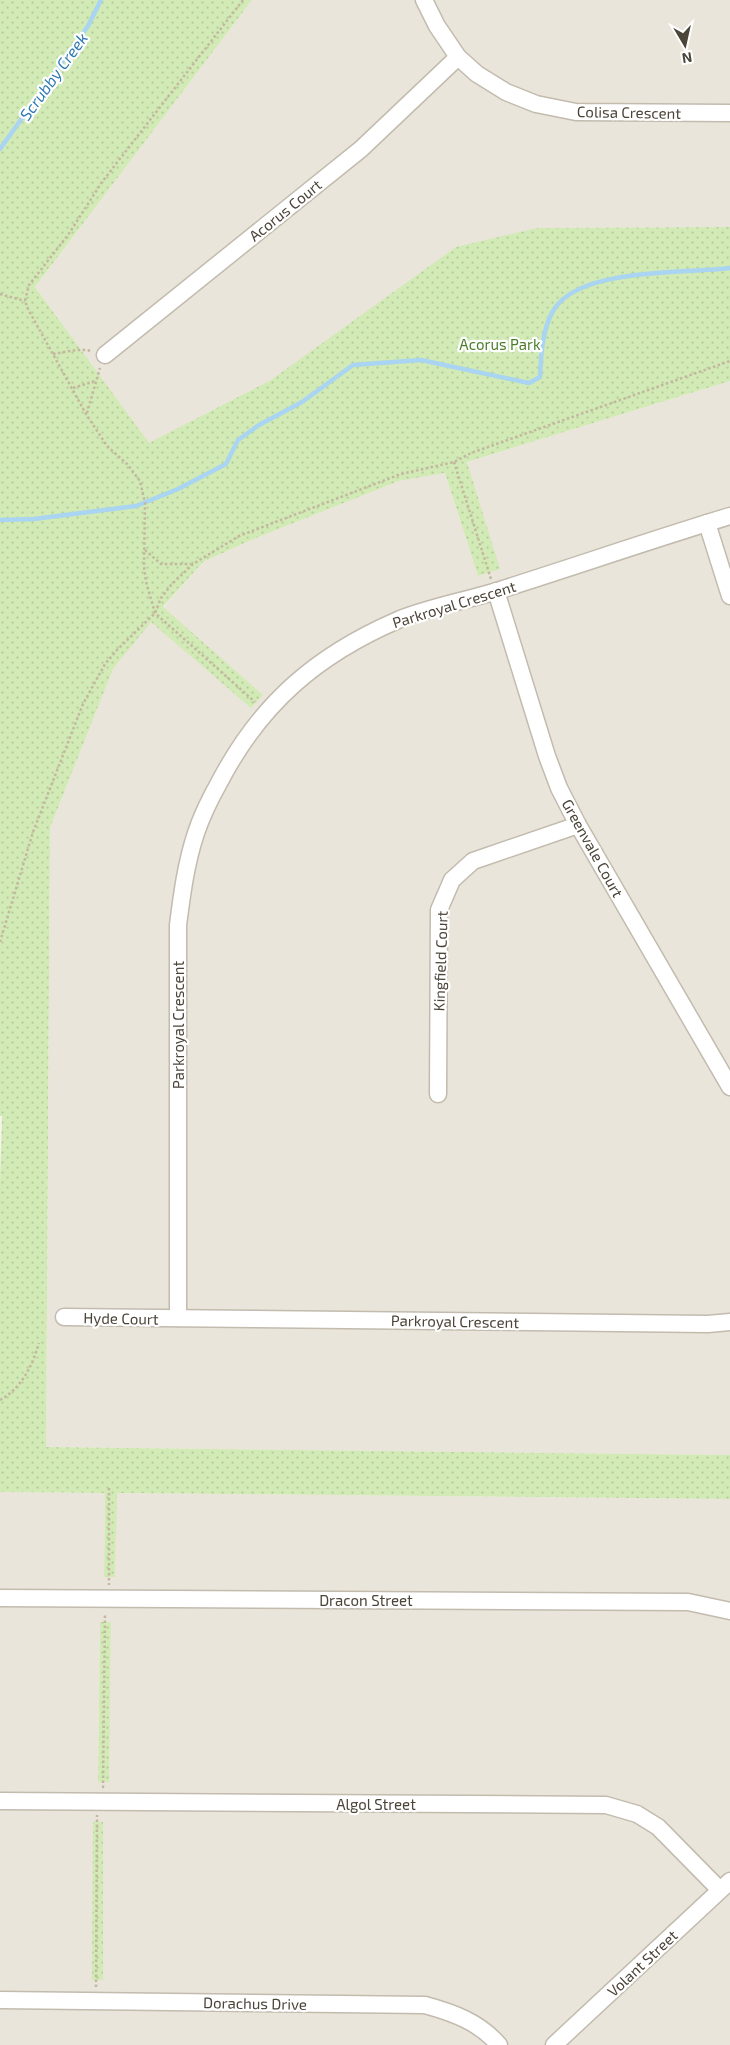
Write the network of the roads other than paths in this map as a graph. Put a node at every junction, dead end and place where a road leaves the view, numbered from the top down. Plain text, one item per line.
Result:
1 (424, 0) edge
2 (458, 57) junction
3 (730, 113) edge
4 (105, 355) road end
5 (730, 516) edge
6 (707, 523) junction
7 (496, 592) junction
8 (730, 596) edge
9 (578, 825) junction
10 (730, 1087) edge
11 (438, 1094) dead end
12 (64, 1317) dead end
13 (178, 1318) junction
14 (730, 1322) edge
15 (0, 1598) edge
16 (730, 1611) edge
17 (0, 1801) edge
18 (725, 1886) edge
19 (0, 2000) edge
20 (499, 2045) edge
21 (554, 2045) edge

1 - 2 street, Colisa Crescent
2 - 3 street, Colisa Crescent
2 - 4 street, Acorus Court
5 - 6 street, Parkroyal Crescent
6 - 7 street, Parkroyal Crescent
6 - 8 street
7 - 9 street, Greenvale Court
7 - 13 street, Parkroyal Crescent
9 - 10 street, Greenvale Court
9 - 11 street, Kingfield Court
12 - 13 street, Hyde Court
13 - 14 street, Parkroyal Crescent
15 - 16 street, Dracon Street
17 - 18 street, Algol Street
18 - 21 street, Volant Street
19 - 20 street, Dorachus Drive

